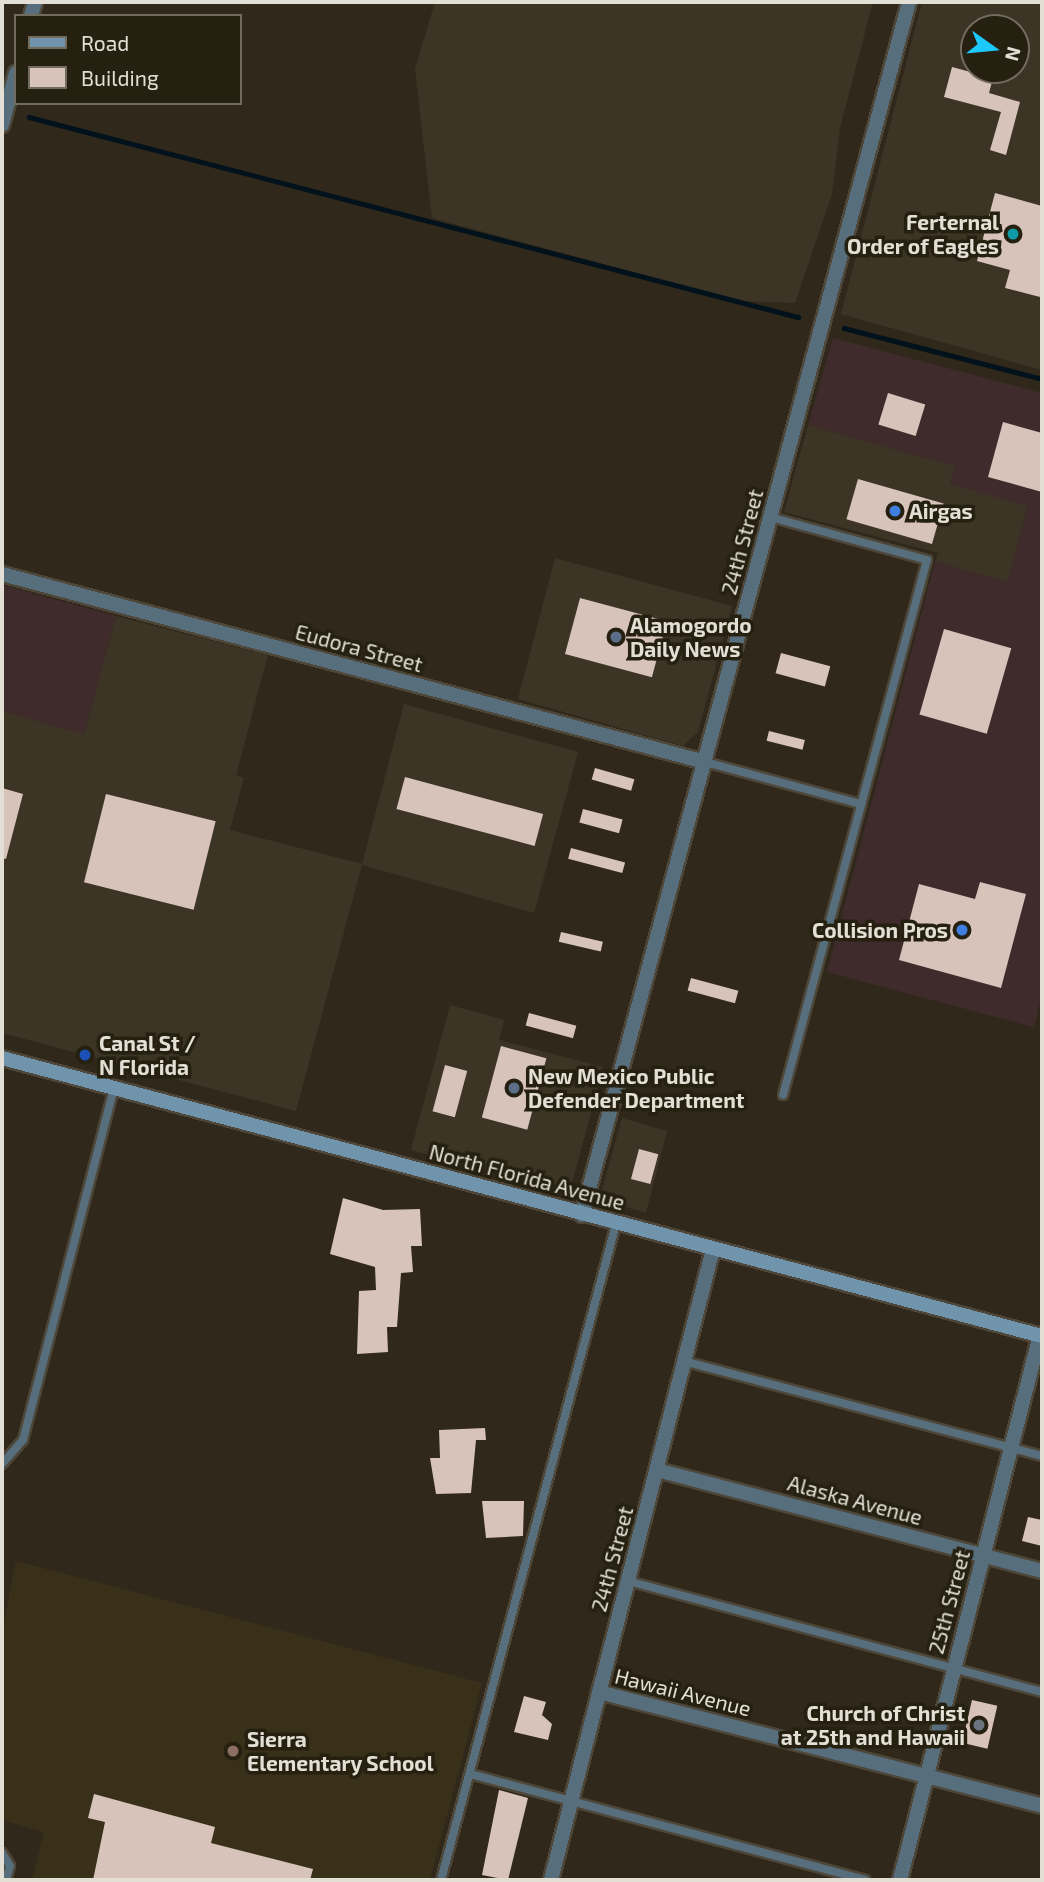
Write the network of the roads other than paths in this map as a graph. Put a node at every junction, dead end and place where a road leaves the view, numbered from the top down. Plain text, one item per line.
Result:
1 (909, 2) edge
2 (14, 80) edge
3 (2, 125) edge
4 (770, 517) junction
5 (2, 574) edge
6 (705, 762) junction
7 (861, 804) junction
8 (2, 1059) edge
9 (114, 1087) junction
10 (783, 1095) dead end
11 (582, 1215) junction
12 (616, 1224) junction
13 (713, 1249) junction
14 (1041, 1336) edge
15 (683, 1361) junction
16 (1011, 1448) junction
17 (1042, 1456) edge
18 (2, 1464) edge
19 (657, 1470) junction
20 (984, 1556) junction
21 (1042, 1572) edge
22 (628, 1581) junction
23 (953, 1668) junction
24 (599, 1692) junction
25 (1042, 1692) edge
26 (470, 1774) junction
27 (928, 1777) junction
28 (571, 1802) junction
29 (1042, 1806) edge
30 (2, 1853) edge
31 (6, 1880) edge
32 (442, 1880) edge
33 (551, 1880) edge
34 (865, 1880) edge
35 (900, 1880) edge

1 - 4 street, 24th Street
2 - 3 street
4 - 6 street, 24th Street
4 - 7 lane
5 - 6 street, Eudora Street
6 - 7 lane
6 - 11 street, 24th Street
7 - 10 lane
8 - 9 main road, North Florida Avenue
9 - 11 main road, North Florida Avenue
9 - 18 lane
11 - 12 main road, North Florida Avenue
12 - 13 main road, North Florida Avenue
12 - 26 lane
13 - 14 main road, North Florida Avenue
13 - 15 street, 24th Street
14 - 16 street, 25th Street
15 - 16 lane
15 - 19 street, 24th Street
16 - 17 lane
16 - 20 street, 25th Street
19 - 20 street, Alaska Avenue
19 - 22 street, 24th Street
20 - 21 street, Alaska Avenue
20 - 23 street, 25th Street
22 - 23 lane
22 - 24 street, 24th Street
23 - 25 lane
23 - 27 street, 25th Street
24 - 27 street, Hawaii Avenue
24 - 28 street, 24th Street
26 - 28 lane
26 - 32 lane
27 - 29 street, Hawaii Avenue
27 - 35 street, 25th Street
28 - 33 street, 24th Street
28 - 34 lane
30 - 31 lane

